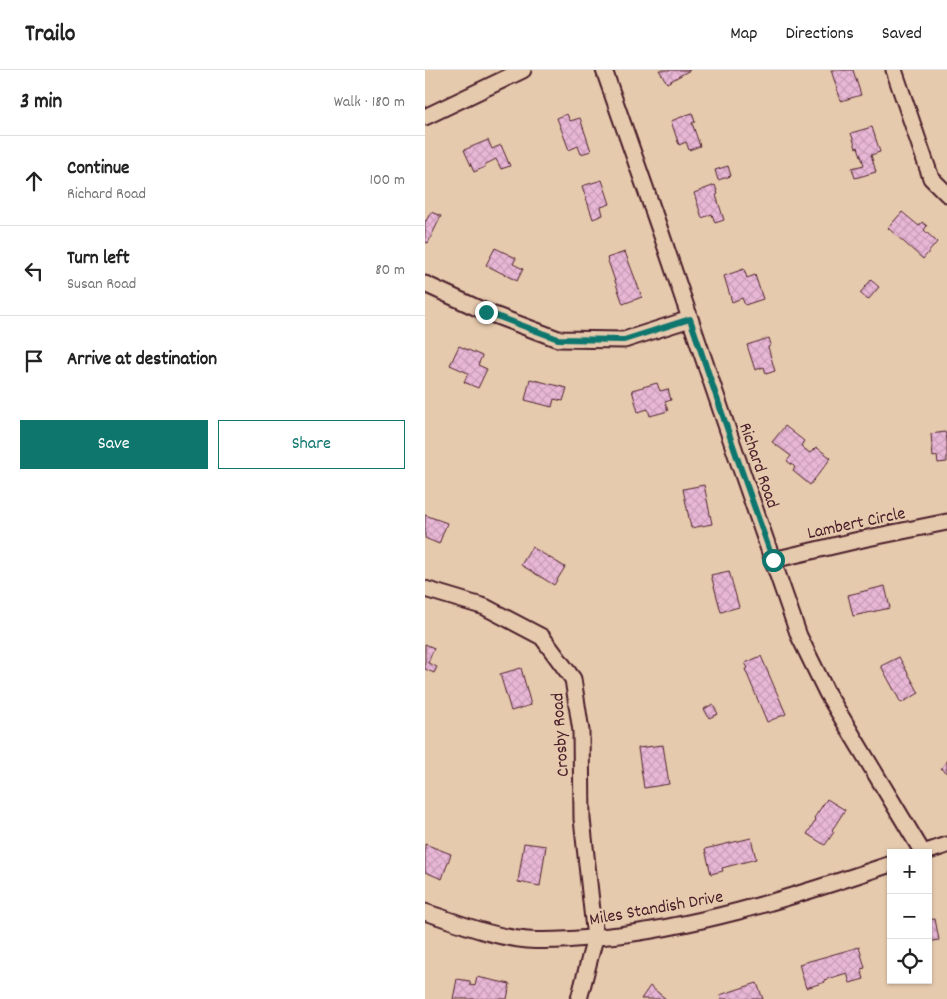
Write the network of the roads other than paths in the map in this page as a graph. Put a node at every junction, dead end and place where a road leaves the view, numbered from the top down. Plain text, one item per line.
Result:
1 (523, 70) edge
2 (604, 70) edge
3 (893, 70) edge
4 (425, 117) edge
5 (947, 194) edge
6 (425, 284) edge
7 (690, 319) junction
8 (947, 522) edge
9 (773, 560) junction
10 (425, 589) edge
11 (947, 846) edge
12 (921, 849) edge
13 (932, 850) edge
14 (887, 865) edge
15 (425, 912) edge
16 (595, 938) junction
17 (579, 999) edge

1 - 4 street
2 - 7 street, Richard Road
3 - 5 street
6 - 7 street
7 - 9 street, Richard Road
8 - 9 street, Lambert Circle
9 - 12 street, Richard Road
10 - 16 street, Crosby Road
11 - 13 street
14 - 16 street, Miles Standish Drive
15 - 16 street, Miles Standish Drive
16 - 17 street

